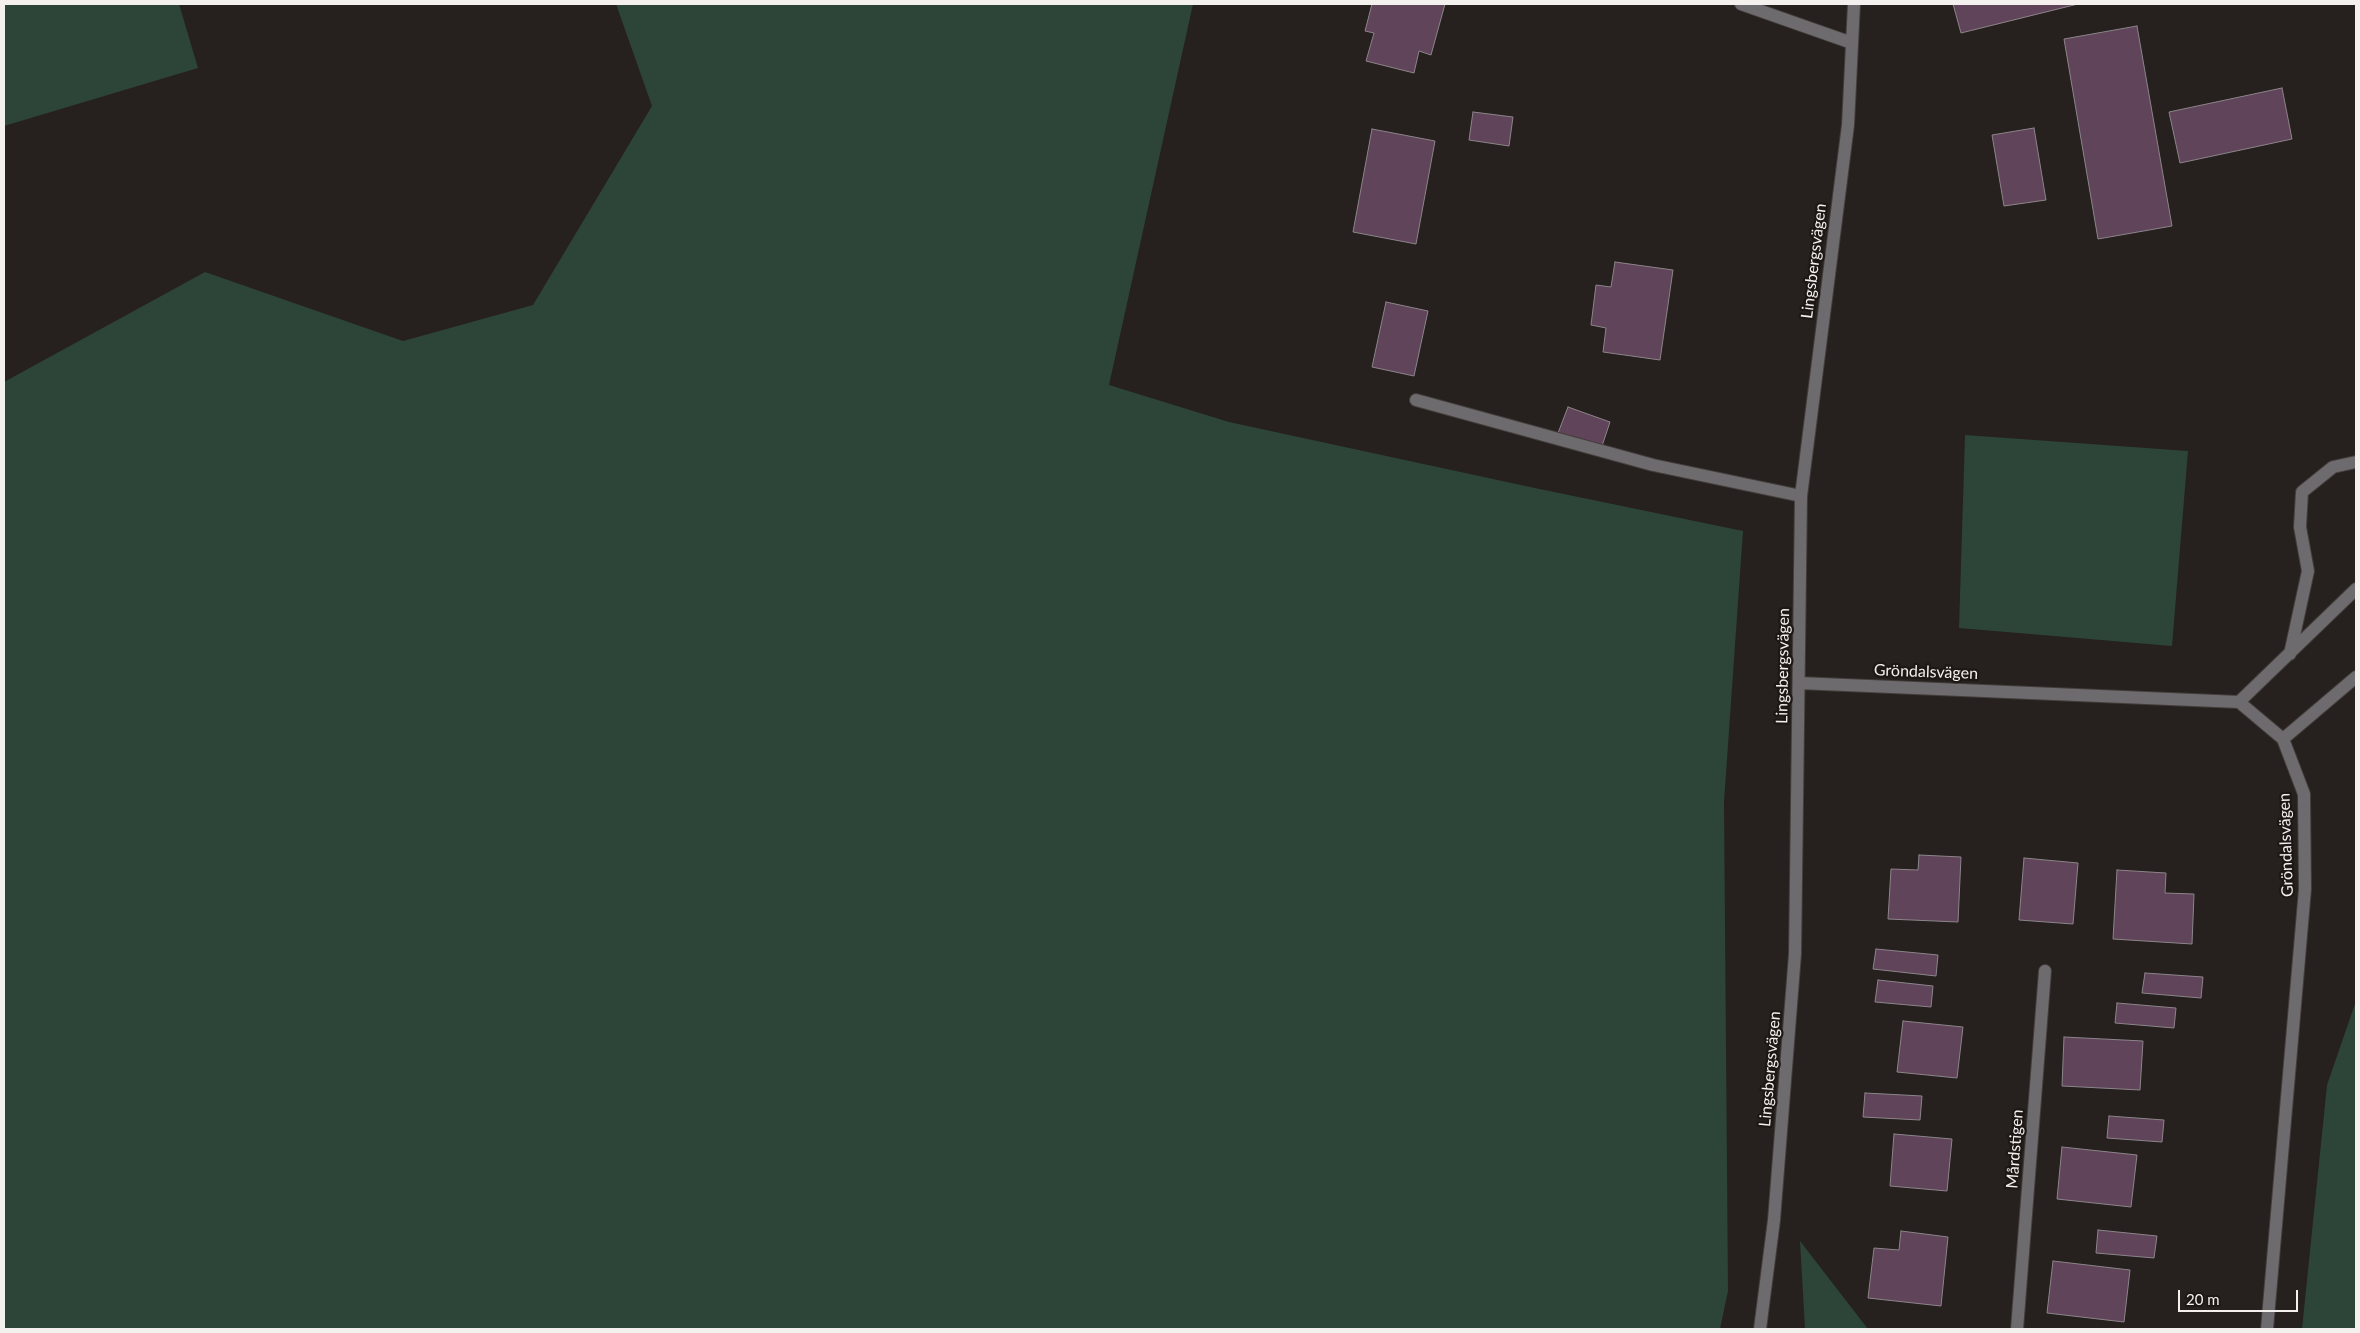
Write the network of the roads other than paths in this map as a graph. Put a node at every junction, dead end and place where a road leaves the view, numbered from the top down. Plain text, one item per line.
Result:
1 (1740, 4) edge
2 (1854, 4) edge
3 (1852, 43) junction
4 (1416, 400) dead end
5 (2356, 462) edge
6 (1801, 496) junction
7 (2356, 589) edge
8 (2290, 654) junction
9 (2356, 677) edge
10 (1799, 683) junction
11 (2239, 702) junction
12 (2283, 739) junction
13 (2045, 971) dead end
14 (1760, 1329) edge
15 (2017, 1329) edge
16 (2267, 1329) edge

1 - 3 street
2 - 3 street, Lingsbergsvägen
3 - 6 street, Lingsbergsvägen
4 - 6 street
5 - 8 street
6 - 10 street, Lingsbergsvägen
7 - 8 street
8 - 11 street
9 - 12 street
10 - 11 street, Gröndalsvägen
10 - 14 street, Lingsbergsvägen
11 - 12 street, Gröndalsvägen
12 - 16 street, Gröndalsvägen
13 - 15 street, Mårdstigen

